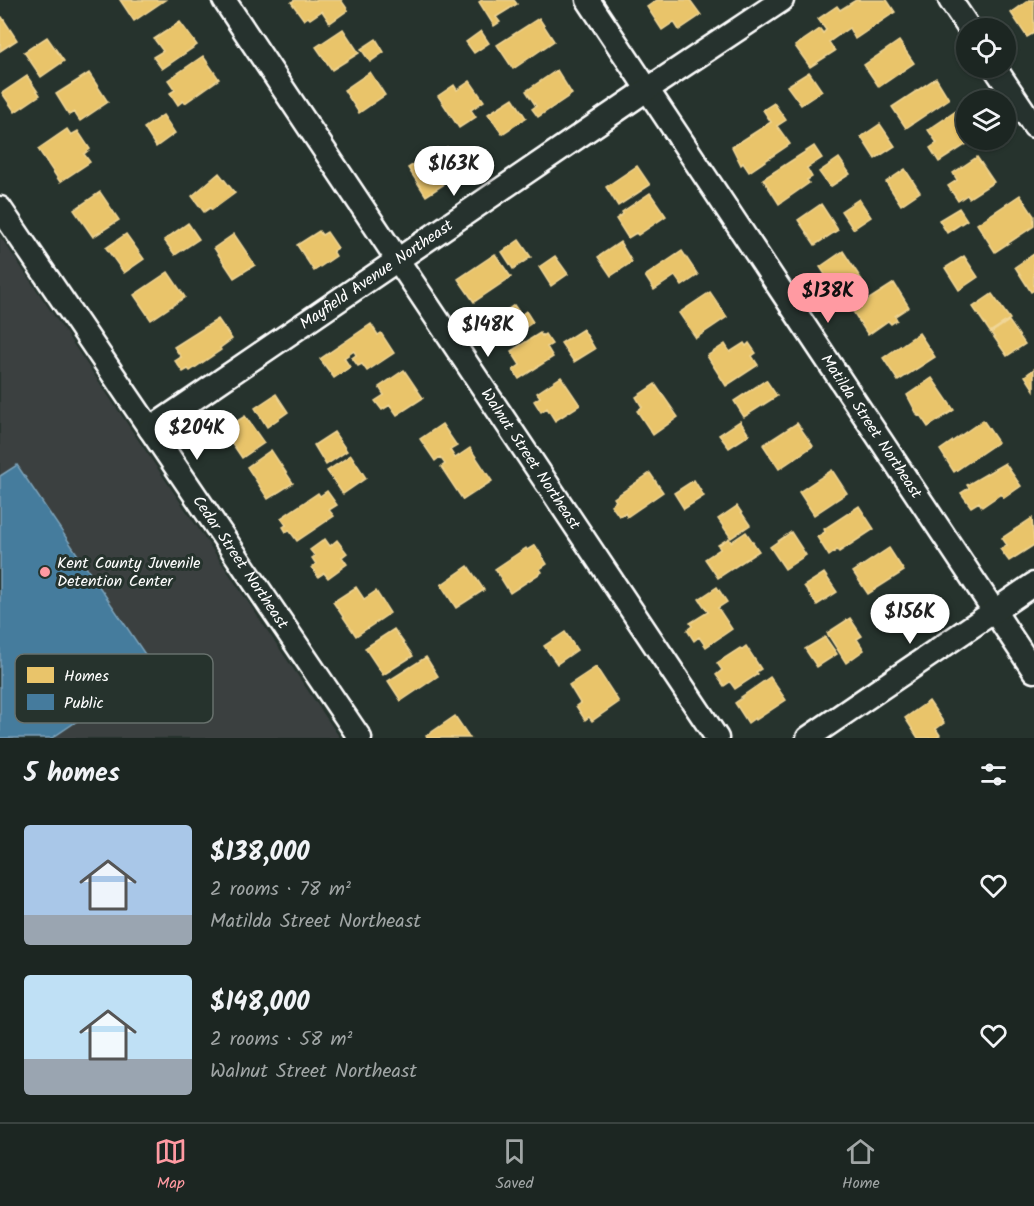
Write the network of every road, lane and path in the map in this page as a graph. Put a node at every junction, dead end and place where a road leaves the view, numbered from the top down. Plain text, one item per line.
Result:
1 (224, 0) edge
2 (588, 0) edge
3 (782, 0) edge
4 (950, 0) edge
5 (962, 18) edge
6 (1002, 78) edge
7 (648, 88) junction
8 (1034, 126) edge
9 (0, 208) edge
10 (398, 259) junction
11 (150, 429) junction
12 (1034, 584) edge
13 (995, 612) junction
14 (1034, 671) edge
15 (360, 738) edge
16 (717, 738) edge
17 (808, 738) edge

1 - 10 street, Walnut Street Northeast
2 - 7 street, Matilda Street Northeast
3 - 7 street, Mayfield Avenue Northeast
4 - 5 street
6 - 8 street
7 - 10 street, Mayfield Avenue Northeast
7 - 13 street, Matilda Street Northeast
9 - 11 street, Cedar Street Northeast
10 - 11 street, Mayfield Avenue Northeast
10 - 16 street, Walnut Street Northeast
11 - 15 street, Cedar Street Northeast
12 - 13 street
13 - 14 street, Matilda Street Northeast
13 - 17 street

